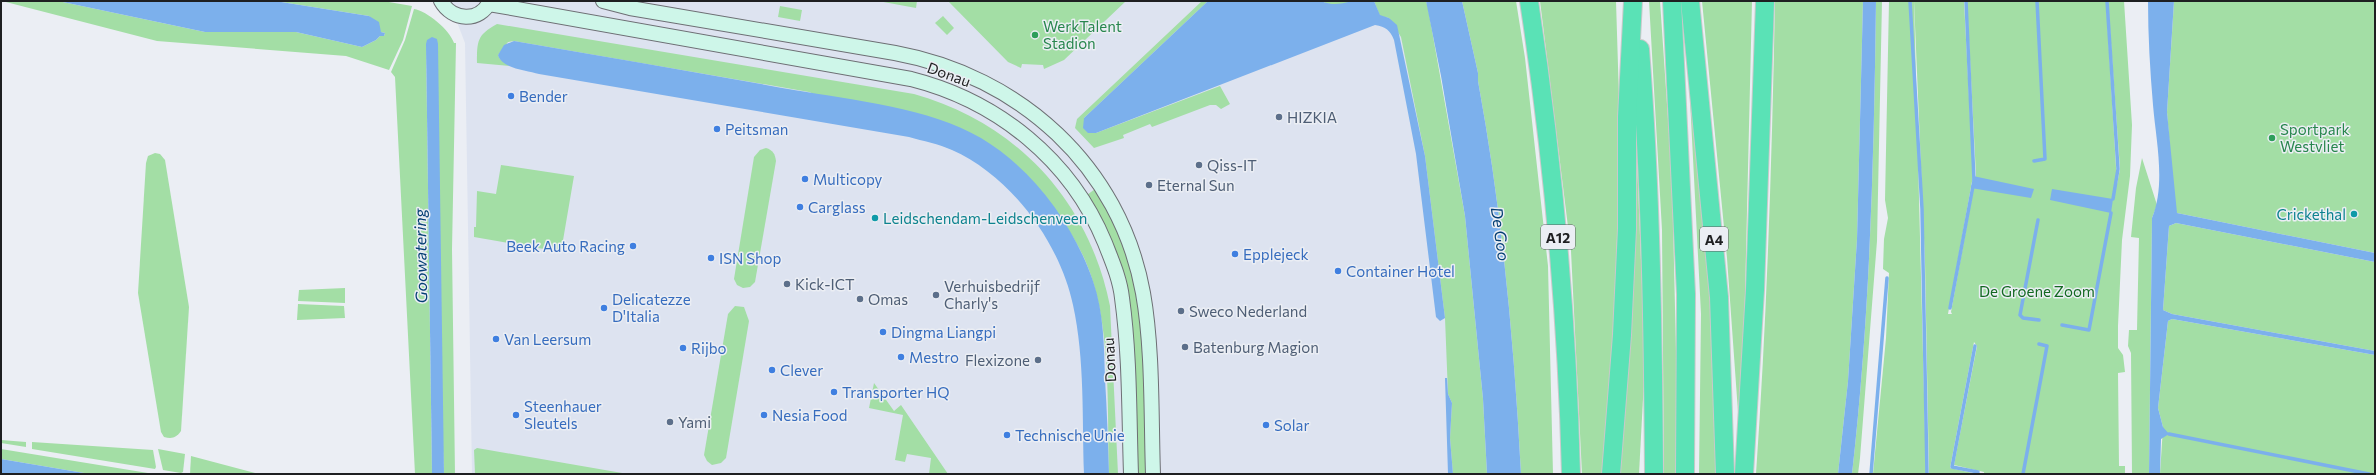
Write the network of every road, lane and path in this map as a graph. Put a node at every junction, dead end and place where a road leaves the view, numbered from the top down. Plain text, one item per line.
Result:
1 (441, 1) edge
2 (603, 1) edge
3 (1529, 1) edge
4 (1633, 1) edge
5 (1636, 1) edge
6 (1672, 1) edge
7 (1690, 1) edge
8 (1764, 1) edge
9 (490, 2) edge
10 (1131, 474) edge
11 (1154, 474) edge
12 (1571, 474) edge
13 (1611, 474) edge
14 (1654, 474) edge
15 (1685, 474) edge
16 (1725, 474) edge
17 (1744, 474) edge

1 - 9 main road
2 - 11 main road, Donau
3 - 12 highway, A12
4 - 13 highway
5 - 14 highway
6 - 15 highway, A4
7 - 16 highway, A4
8 - 17 highway
9 - 10 main road, Donau

